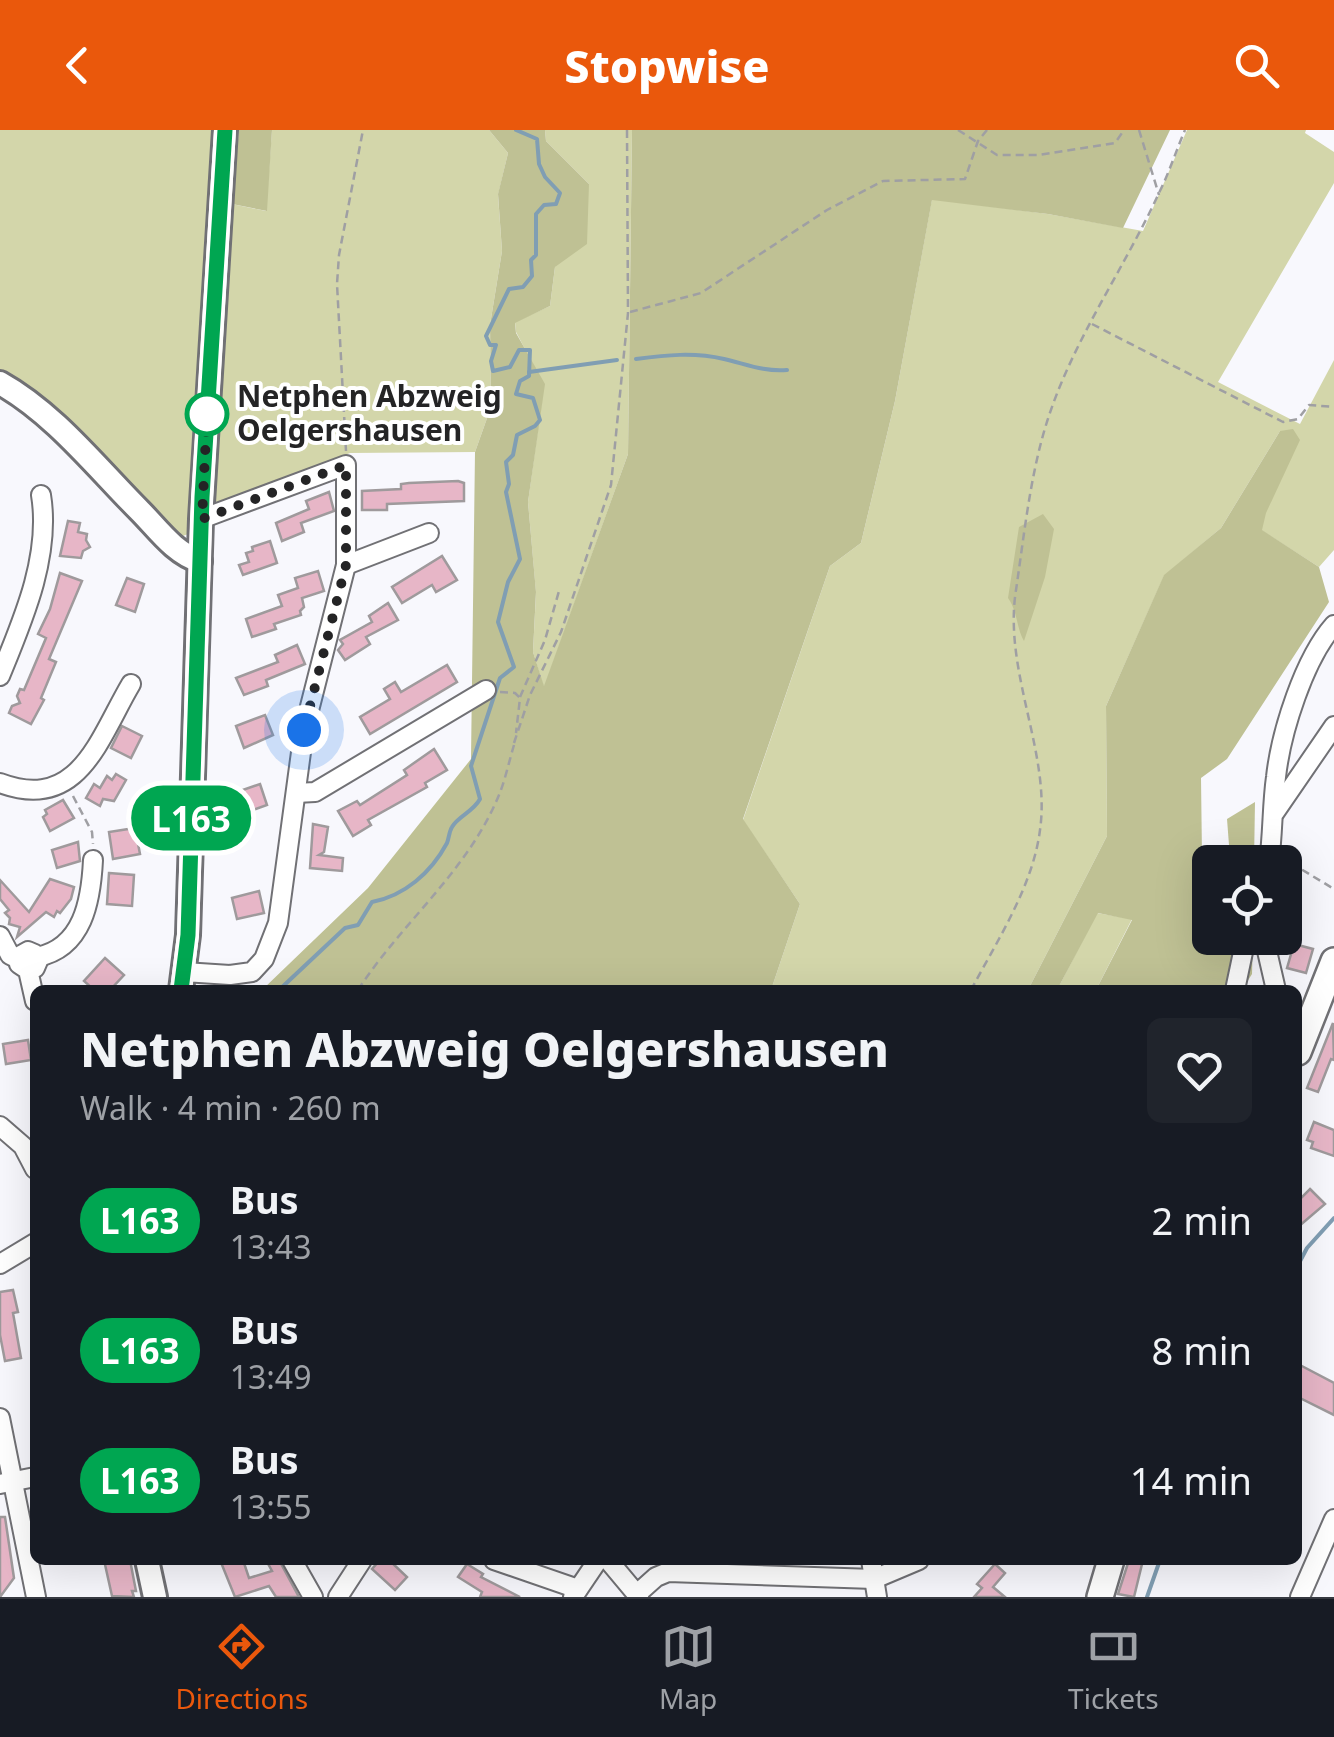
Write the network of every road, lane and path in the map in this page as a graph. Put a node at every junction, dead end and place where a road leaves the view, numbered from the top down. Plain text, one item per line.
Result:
1 (225, 130) edge
2 (363, 130) edge
3 (627, 130) edge
4 (958, 130) edge
5 (988, 130) edge
6 (1124, 130) edge
7 (1139, 130) edge
8 (1185, 130) edge
9 (978, 141) junction
10 (1158, 195) junction
11 (628, 313) junction
12 (1091, 324) junction
13 (0, 383) edge
14 (1334, 407) edge
15 (346, 465) junction
16 (41, 494) dead end
17 (202, 519) junction
18 (429, 533) dead end
19 (200, 561) junction
20 (346, 565) junction
21 (559, 591) dead end
22 (1334, 625) edge
23 (0, 676) edge
24 (131, 684) dead end
25 (486, 690) dead end
26 (515, 693) dead end
27 (520, 698) junction
28 (1334, 726) edge
29 (514, 743) junction
30 (0, 784) edge
31 (70, 789) dead end
32 (296, 794) junction
33 (1272, 817) junction
34 (1270, 845) edge
35 (93, 860) joint
36 (1302, 869) edge
37 (1334, 888) edge
38 (0, 936) edge
39 (1244, 955) edge
40 (1268, 955) edge
41 (19, 960) edge
42 (1334, 961) edge
43 (183, 981) edge
44 (361, 985) edge
45 (974, 985) edge
46 (1237, 985) edge
47 (1275, 985) edge
48 (30, 988) edge
49 (1325, 1008) edge
50 (1302, 1045) edge
51 (0, 1126) edge
52 (30, 1156) edge
53 (30, 1246) edge
54 (0, 1264) edge
55 (0, 1418) edge
56 (6, 1483) edge
57 (1334, 1520) edge
58 (148, 1565) edge
59 (295, 1565) edge
60 (359, 1565) edge
61 (506, 1565) edge
62 (595, 1565) edge
63 (612, 1565) edge
64 (906, 1565) edge
65 (1110, 1565) edge
66 (874, 1579) edge
67 (576, 1593) edge
68 (638, 1596) edge
69 (36, 1597) edge
70 (154, 1597) edge
71 (313, 1597) edge
72 (338, 1597) edge
73 (1100, 1597) edge
74 (1300, 1597) edge

1 - 17 main road
2 - 15 path
3 - 11 path
4 - 9 path
5 - 9 path
6 - 9 path
7 - 10 path
8 - 10 path
9 - 11 path
10 - 12 path
11 - 29 path
12 - 14 path
12 - 45 path
13 - 19 main road
15 - 17 street
15 - 20 street
16 - 23 street
17 - 19 main road
18 - 20 street
19 - 43 main road
20 - 32 street
21 - 27 path
22 - 33 street
24 - 30 street
25 - 32 street
26 - 27 path
27 - 29 path
28 - 33 street
29 - 44 path
31 - 35 path
32 - 43 street
33 - 34 street
35 - 41 street
36 - 37 path
38 - 41 street
39 - 46 street
40 - 47 street
41 - 48 street
42 - 49 main road
49 - 50 main road
51 - 52 street
53 - 54 street
55 - 56 street
56 - 69 street
57 - 74 street
58 - 70 main road
59 - 71 street
60 - 72 street
61 - 67 street
62 - 67 street
63 - 68 street
64 - 66 street
65 - 73 main road
66 - 68 street

